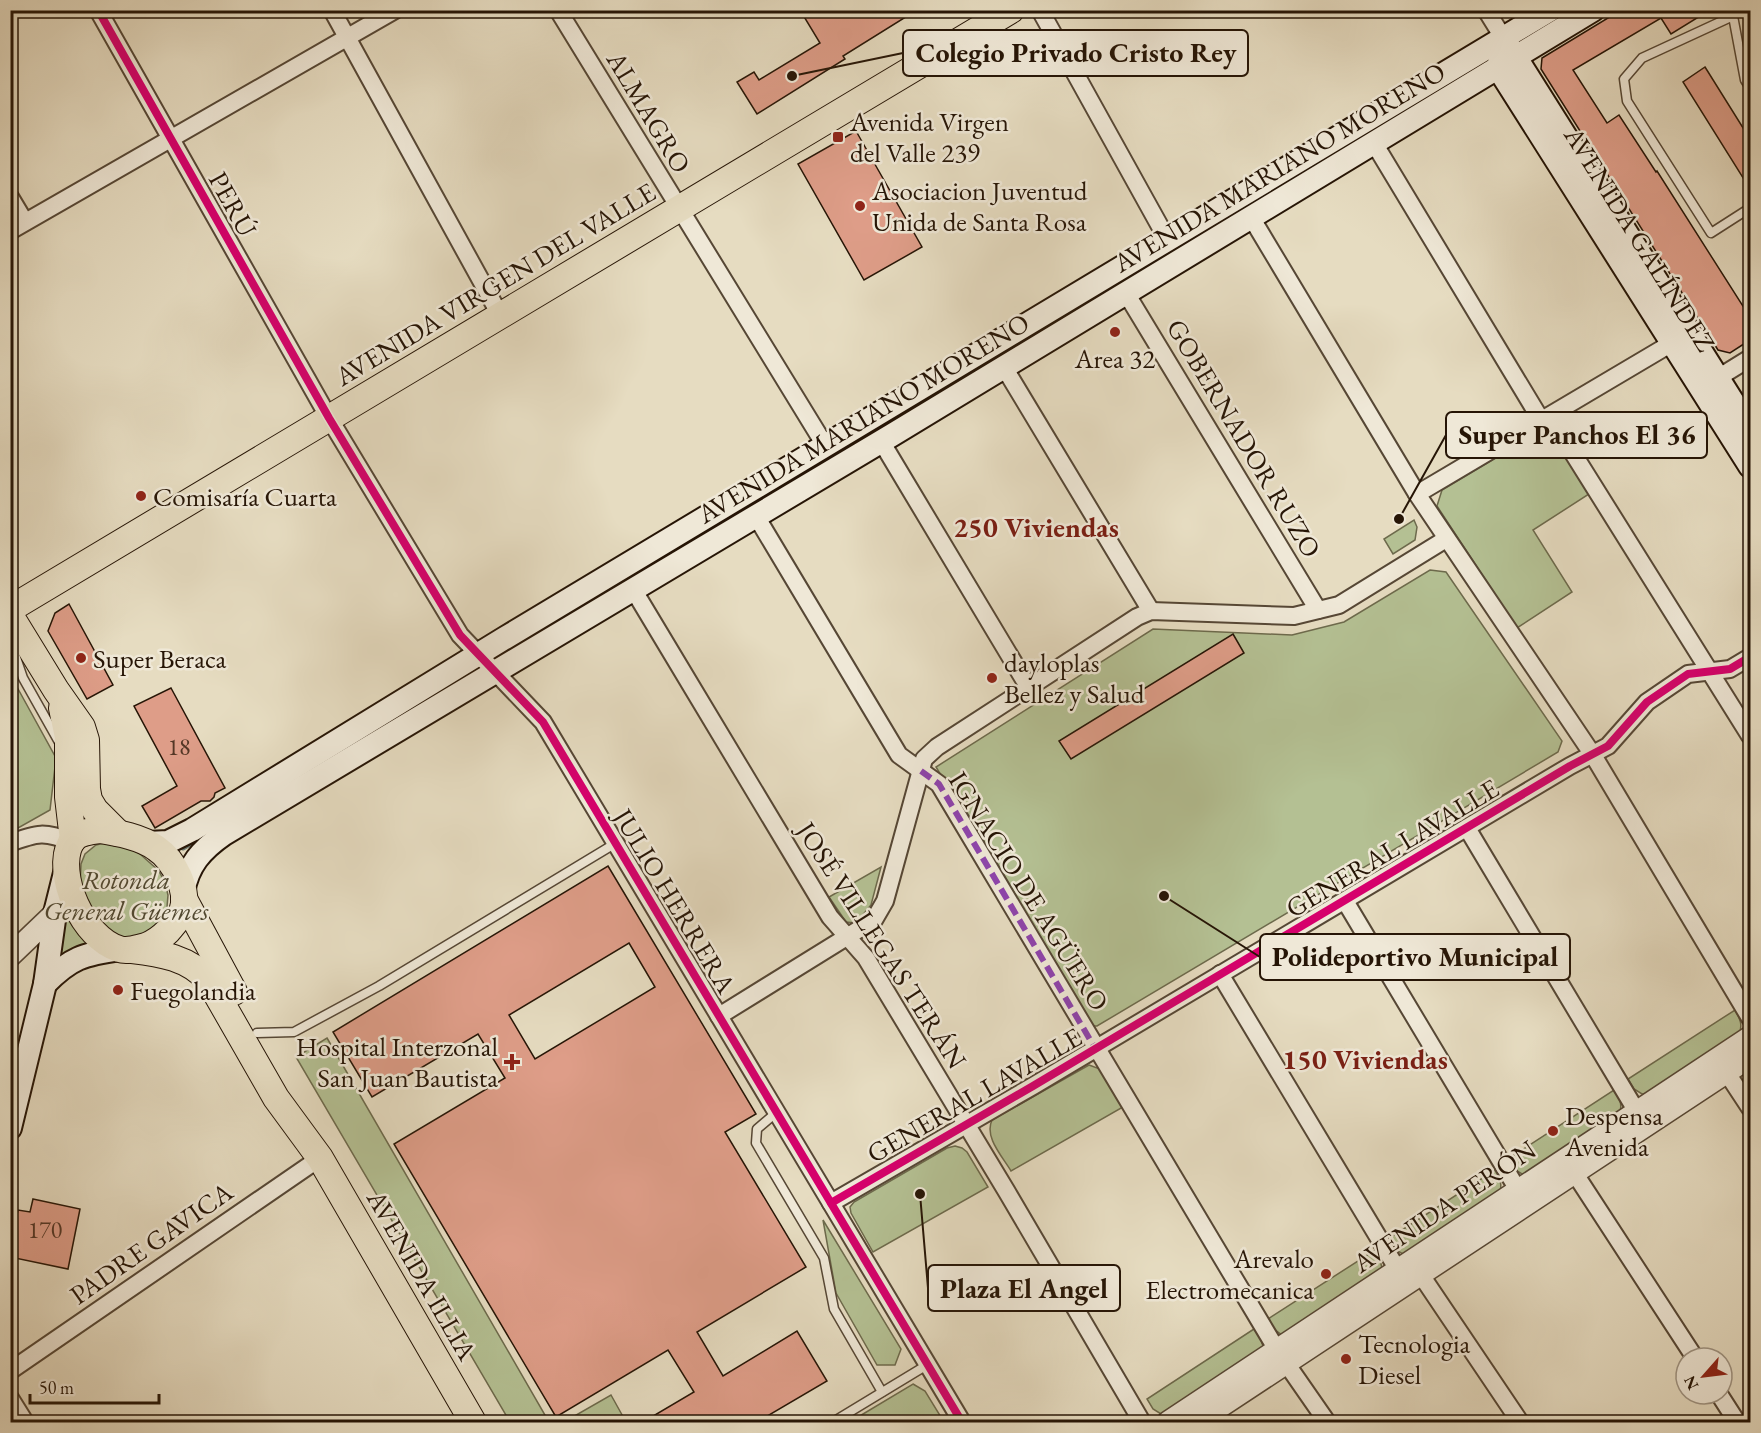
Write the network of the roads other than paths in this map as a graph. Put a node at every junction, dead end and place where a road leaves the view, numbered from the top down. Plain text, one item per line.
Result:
1 (98, 10) edge
2 (332, 10) edge
3 (395, 10) edge
4 (558, 10) edge
5 (1011, 10) edge
6 (1040, 10) edge
7 (1486, 10) edge
8 (1550, 10) edge
9 (1593, 10) edge
10 (347, 38) junction
11 (1506, 55) junction
12 (1749, 81) edge
13 (171, 137) junction
14 (1374, 143) junction
15 (10, 197) edge
16 (1750, 208) edge
17 (678, 209) junction
18 (1251, 218) junction
19 (26, 222) junction
20 (10, 231) edge
21 (1167, 239) junction
22 (1126, 293) junction
23 (500, 315) junction
24 (1672, 343) junction
25 (1750, 358) edge
26 (1646, 359) junction
27 (1004, 367) junction
28 (1710, 383) junction
29 (329, 418) junction
30 (1541, 420) junction
31 (1750, 429) edge
32 (881, 441) junction
33 (826, 447) junction
34 (1750, 466) edge
35 (1417, 494) junction
36 (756, 516) junction
37 (1446, 539) junction
38 (633, 589) junction
39 (10, 609) edge
40 (1318, 610) junction
41 (1151, 611) junction
42 (10, 615) edge
43 (10, 640) edge
44 (479, 655) junction
45 (1750, 657) edge
46 (496, 672) junction
47 (1712, 672) junction
48 (1029, 688) junction
49 (56, 690) junction
50 (1750, 736) edge
51 (1593, 755) junction
52 (68, 758) junction
53 (921, 771) junction
54 (1467, 828) junction
55 (118, 833) junction
56 (10, 843) edge
57 (147, 843) junction
58 (616, 843) junction
59 (70, 849) junction
60 (183, 896) junction
61 (1345, 900) junction
62 (56, 913) junction
63 (848, 937) junction
64 (126, 950) junction
65 (10, 956) edge
66 (1220, 974) junction
67 (45, 984) junction
68 (719, 1016) junction
69 (1750, 1018) edge
70 (257, 1033) junction
71 (1750, 1036) edge
72 (1095, 1048) junction
73 (19, 1056) edge
74 (1750, 1058) edge
75 (1723, 1066) junction
76 (1750, 1108) edge
77 (777, 1112) junction
78 (1637, 1112) junction
79 (967, 1125) junction
80 (10, 1128) edge
81 (320, 1158) junction
82 (1570, 1166) junction
83 (1518, 1190) junction
84 (831, 1203) junction
85 (1398, 1270) junction
86 (1421, 1275) junction
87 (1687, 1346) edge
88 (1282, 1357) junction
89 (927, 1365) junction
90 (10, 1371) edge
91 (882, 1392) junction
92 (10, 1398) edge
93 (1727, 1406) edge
94 (25, 1422) edge
95 (472, 1422) edge
96 (833, 1422) edge
97 (962, 1422) edge
98 (1142, 1422) edge
99 (1168, 1422) edge
100 (1197, 1422) edge
101 (1327, 1422) edge
102 (1520, 1422) edge
103 (1737, 1422) edge

1 - 13 street, PERÚ
2 - 10 street
3 - 10 street
4 - 17 street, ALMAGRO
5 - 17 main road, AVENIDA VIRGEN DEL VALLE
6 - 21 street
7 - 11 street, AVENIDA GALÍNDEZ
8 - 11 main road, AVENIDA MARIANO MORENO
9 - 11 main road, AVENIDA MARIANO MORENO
10 - 13 street
10 - 23 street
11 - 14 main road, AVENIDA MARIANO MORENO
11 - 21 main road, AVENIDA MARIANO MORENO
11 - 24 main road, AVENIDA GALÍNDEZ
11 - 28 main road, AVENIDA GALÍNDEZ
12 - 16 lane
13 - 19 street
13 - 29 street, PERÚ
14 - 18 main road, AVENIDA MARIANO MORENO
14 - 30 street
15 - 19 street
17 - 23 main road, AVENIDA VIRGEN DEL VALLE
17 - 33 street, ALMAGRO
18 - 22 main road, AVENIDA MARIANO MORENO
18 - 35 street
19 - 20 street
21 - 33 main road, AVENIDA MARIANO MORENO
22 - 27 main road, AVENIDA MARIANO MORENO
22 - 40 street, GOBERNADOR RUZO
23 - 29 main road, AVENIDA VIRGEN DEL VALLE
24 - 26 street
24 - 28 main road, AVENIDA GALÍNDEZ
25 - 28 street
26 - 28 street
26 - 30 street
27 - 32 main road, AVENIDA MARIANO MORENO
27 - 41 street
28 - 31 main road, AVENIDA GALÍNDEZ
28 - 34 main road, AVENIDA GALÍNDEZ
29 - 39 main road, AVENIDA VIRGEN DEL VALLE
29 - 44 street, JULIO HERRERA
30 - 35 street
30 - 47 street
32 - 36 main road, AVENIDA MARIANO MORENO
32 - 48 street
33 - 44 main road, AVENIDA MARIANO MORENO
35 - 37 street
36 - 38 main road, AVENIDA MARIANO MORENO
36 - 53 street, IGNACIO DE AGÜERO
37 - 40 street
37 - 51 street
38 - 46 main road, AVENIDA MARIANO MORENO
38 - 63 street, JOSÉ VILLEGAS TERÁN
40 - 41 street
41 - 48 street
42 - 49 main road
43 - 52 lane
44 - 46 street, JULIO HERRERA
44 - 57 main road, AVENIDA MARIANO MORENO
45 - 47 street, GENERAL LAVALLE
46 - 58 street, JULIO HERRERA
46 - 60 main road, AVENIDA MARIANO MORENO
47 - 50 street
47 - 51 street, GENERAL LAVALLE
48 - 53 street
49 - 52 main road
49 - 55 main road
51 - 54 street, GENERAL LAVALLE
51 - 69 street
52 - 59 main road
53 - 63 street
53 - 72 street, IGNACIO DE AGÜERO
54 - 61 street, GENERAL LAVALLE
54 - 78 street
55 - 57 main road
55 - 59 main road
56 - 59 street
57 - 60 main road
58 - 68 street, JULIO HERRERA
58 - 70 lane
59 - 62 main road
59 - 64 main road
60 - 64 main road
60 - 70 main road, AVENIDA ILLIA
61 - 66 street, GENERAL LAVALLE
61 - 83 street
62 - 65 street
62 - 67 main road
63 - 68 street
63 - 79 street, JOSÉ VILLEGAS TERÁN
64 - 67 main road
64 - 81 main road, AVENIDA ILLIA
66 - 72 street, GENERAL LAVALLE
66 - 85 street
67 - 73 main road
68 - 77 street, JULIO HERRERA
70 - 81 main road, AVENIDA ILLIA
71 - 75 street, AVENIDA PERÓN
72 - 79 street, GENERAL LAVALLE
72 - 88 street, IGNACIO DE AGÜERO
73 - 80 main road
74 - 75 street, AVENIDA PERÓN
75 - 76 street
75 - 78 street, AVENIDA PERÓN
75 - 82 street, AVENIDA PERÓN
77 - 84 street, JULIO HERRERA
77 - 91 lane
78 - 82 street, AVENIDA PERÓN
79 - 84 street, GENERAL LAVALLE
79 - 98 street, JOSÉ VILLEGAS TERÁN
81 - 90 street, PADRE GAVICA
81 - 95 main road, AVENIDA ILLIA
82 - 83 street, AVENIDA PERÓN
82 - 86 street, AVENIDA PERÓN
82 - 87 street
83 - 85 street, AVENIDA PERÓN
84 - 89 street, JULIO HERRERA
85 - 86 street
85 - 88 street, AVENIDA PERÓN
86 - 88 street, AVENIDA PERÓN
86 - 102 street
88 - 99 street, AVENIDA PERÓN
88 - 100 street, AVENIDA PERÓN
88 - 101 street, IGNACIO DE AGÜERO
89 - 91 lane
89 - 97 street, JULIO HERRERA
91 - 96 lane
92 - 94 street
93 - 103 street

